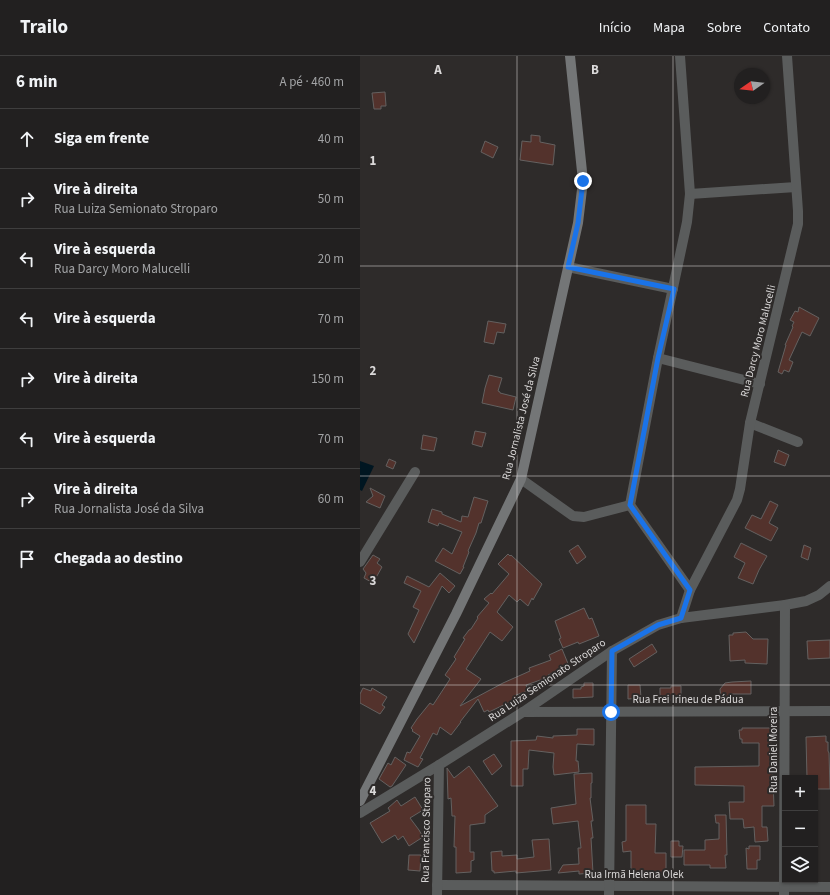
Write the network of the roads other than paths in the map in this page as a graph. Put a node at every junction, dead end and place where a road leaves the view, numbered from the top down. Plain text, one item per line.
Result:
1 (570, 56) edge
2 (680, 56) edge
3 (787, 56) edge
4 (796, 187) junction
5 (690, 194) junction
6 (568, 267) junction
7 (674, 289) junction
8 (658, 358) junction
9 (760, 384) junction
10 (750, 423) junction
11 (798, 442) dead end
12 (415, 472) dead end
13 (521, 479) junction
14 (630, 505) junction
15 (360, 562) edge
16 (830, 586) edge
17 (690, 590) junction
18 (785, 605) junction
19 (681, 618) junction
20 (612, 651) junction
21 (830, 710) edge
22 (785, 711) junction
23 (523, 712) junction
24 (611, 712) junction
25 (439, 765) junction
26 (360, 801) edge
27 (360, 813) edge
28 (437, 884) junction
29 (830, 888) edge
30 (609, 890) edge
31 (784, 891) edge
32 (437, 895) edge

1 - 6 main road, Rua Jornalista José da Silva
2 - 5 street
3 - 4 street, Rua Darcy Moro Malucelli
4 - 5 street
4 - 9 street, Rua Darcy Moro Malucelli
5 - 7 street
6 - 7 street
6 - 13 main road, Rua Jornalista José da Silva
7 - 8 street
8 - 9 street
8 - 14 street
9 - 10 street, Rua Darcy Moro Malucelli
10 - 11 street
10 - 17 street, Rua Darcy Moro Malucelli
12 - 15 street
13 - 14 street
13 - 26 main road, Rua Jornalista José da Silva
14 - 17 street
16 - 18 street, Rua Luiza Semionato Stroparo
17 - 19 street, Rua Darcy Moro Malucelli
18 - 19 street, Rua Luiza Semionato Stroparo
18 - 22 street, Rua Daniel Moreira
19 - 20 street, Rua Luiza Semionato Stroparo
20 - 23 street, Rua Luiza Semionato Stroparo
20 - 24 street
21 - 22 street, Rua Frei Irineu de Pádua
22 - 24 street, Rua Frei Irineu de Pádua
22 - 31 street, Rua Daniel Moreira
23 - 24 street, Rua Frei Irineu de Pádua
23 - 25 street, Rua Luiza Semionato Stroparo
24 - 30 street
25 - 27 street, Rua Luiza Semionato Stroparo
25 - 28 street, Rua Francisco Stroparo
28 - 30 street, Rua Irmã Helena Olek
28 - 32 street, Rua Francisco Stroparo
29 - 31 street, Rua Irmã Helena Olek
30 - 31 street, Rua Irmã Helena Olek

